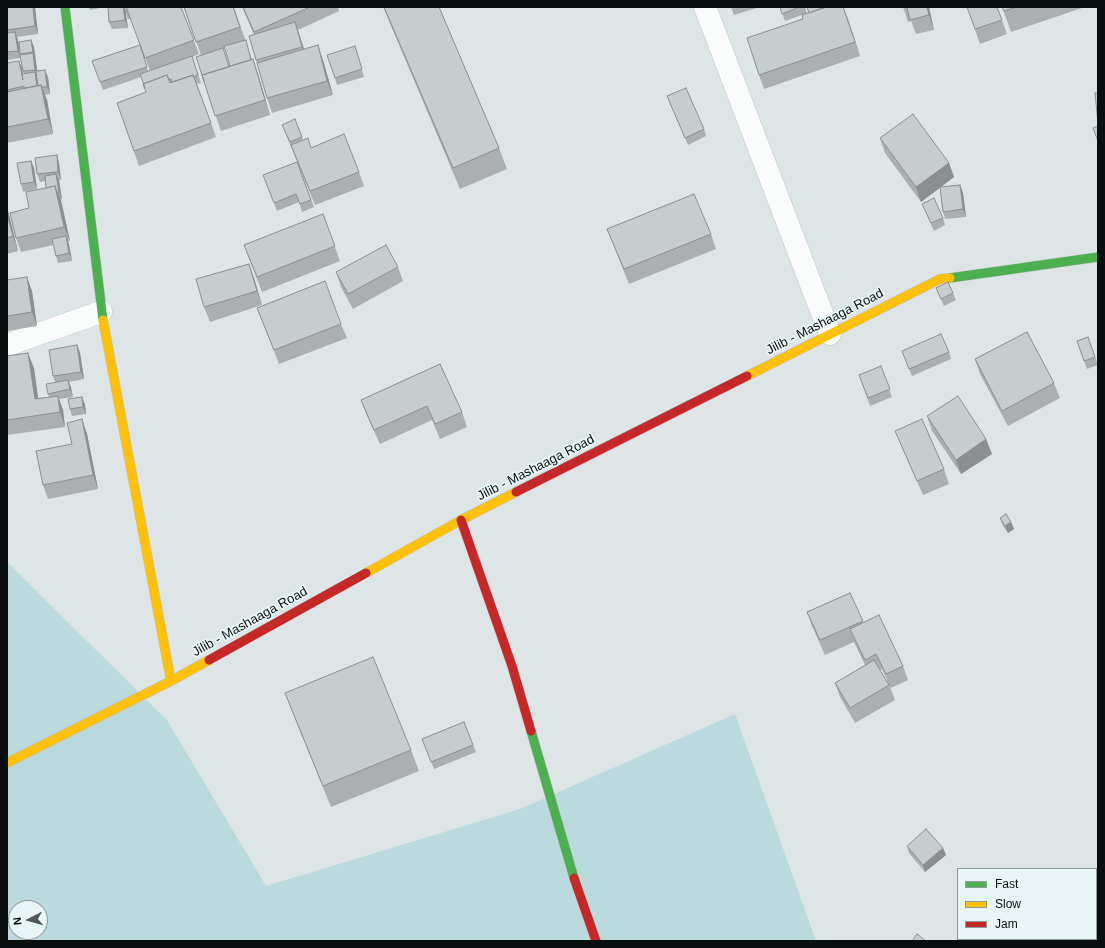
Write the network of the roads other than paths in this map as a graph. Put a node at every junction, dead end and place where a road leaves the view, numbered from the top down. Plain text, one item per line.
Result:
1 (65, 7) edge
2 (704, 7) edge
3 (1098, 257) edge
4 (101, 312) junction
5 (830, 334) junction
6 (7, 345) edge
7 (461, 520) junction
8 (171, 681) junction
9 (7, 763) edge
10 (596, 941) edge

1 - 4 main road
2 - 5 street
3 - 5 main road, Jilib - Mashaaga Road
4 - 6 street
4 - 8 main road
5 - 7 main road, Jilib - Mashaaga Road
7 - 8 main road, Jilib - Mashaaga Road
7 - 10 main road
8 - 9 main road, Jilib - Mashaaga Road

